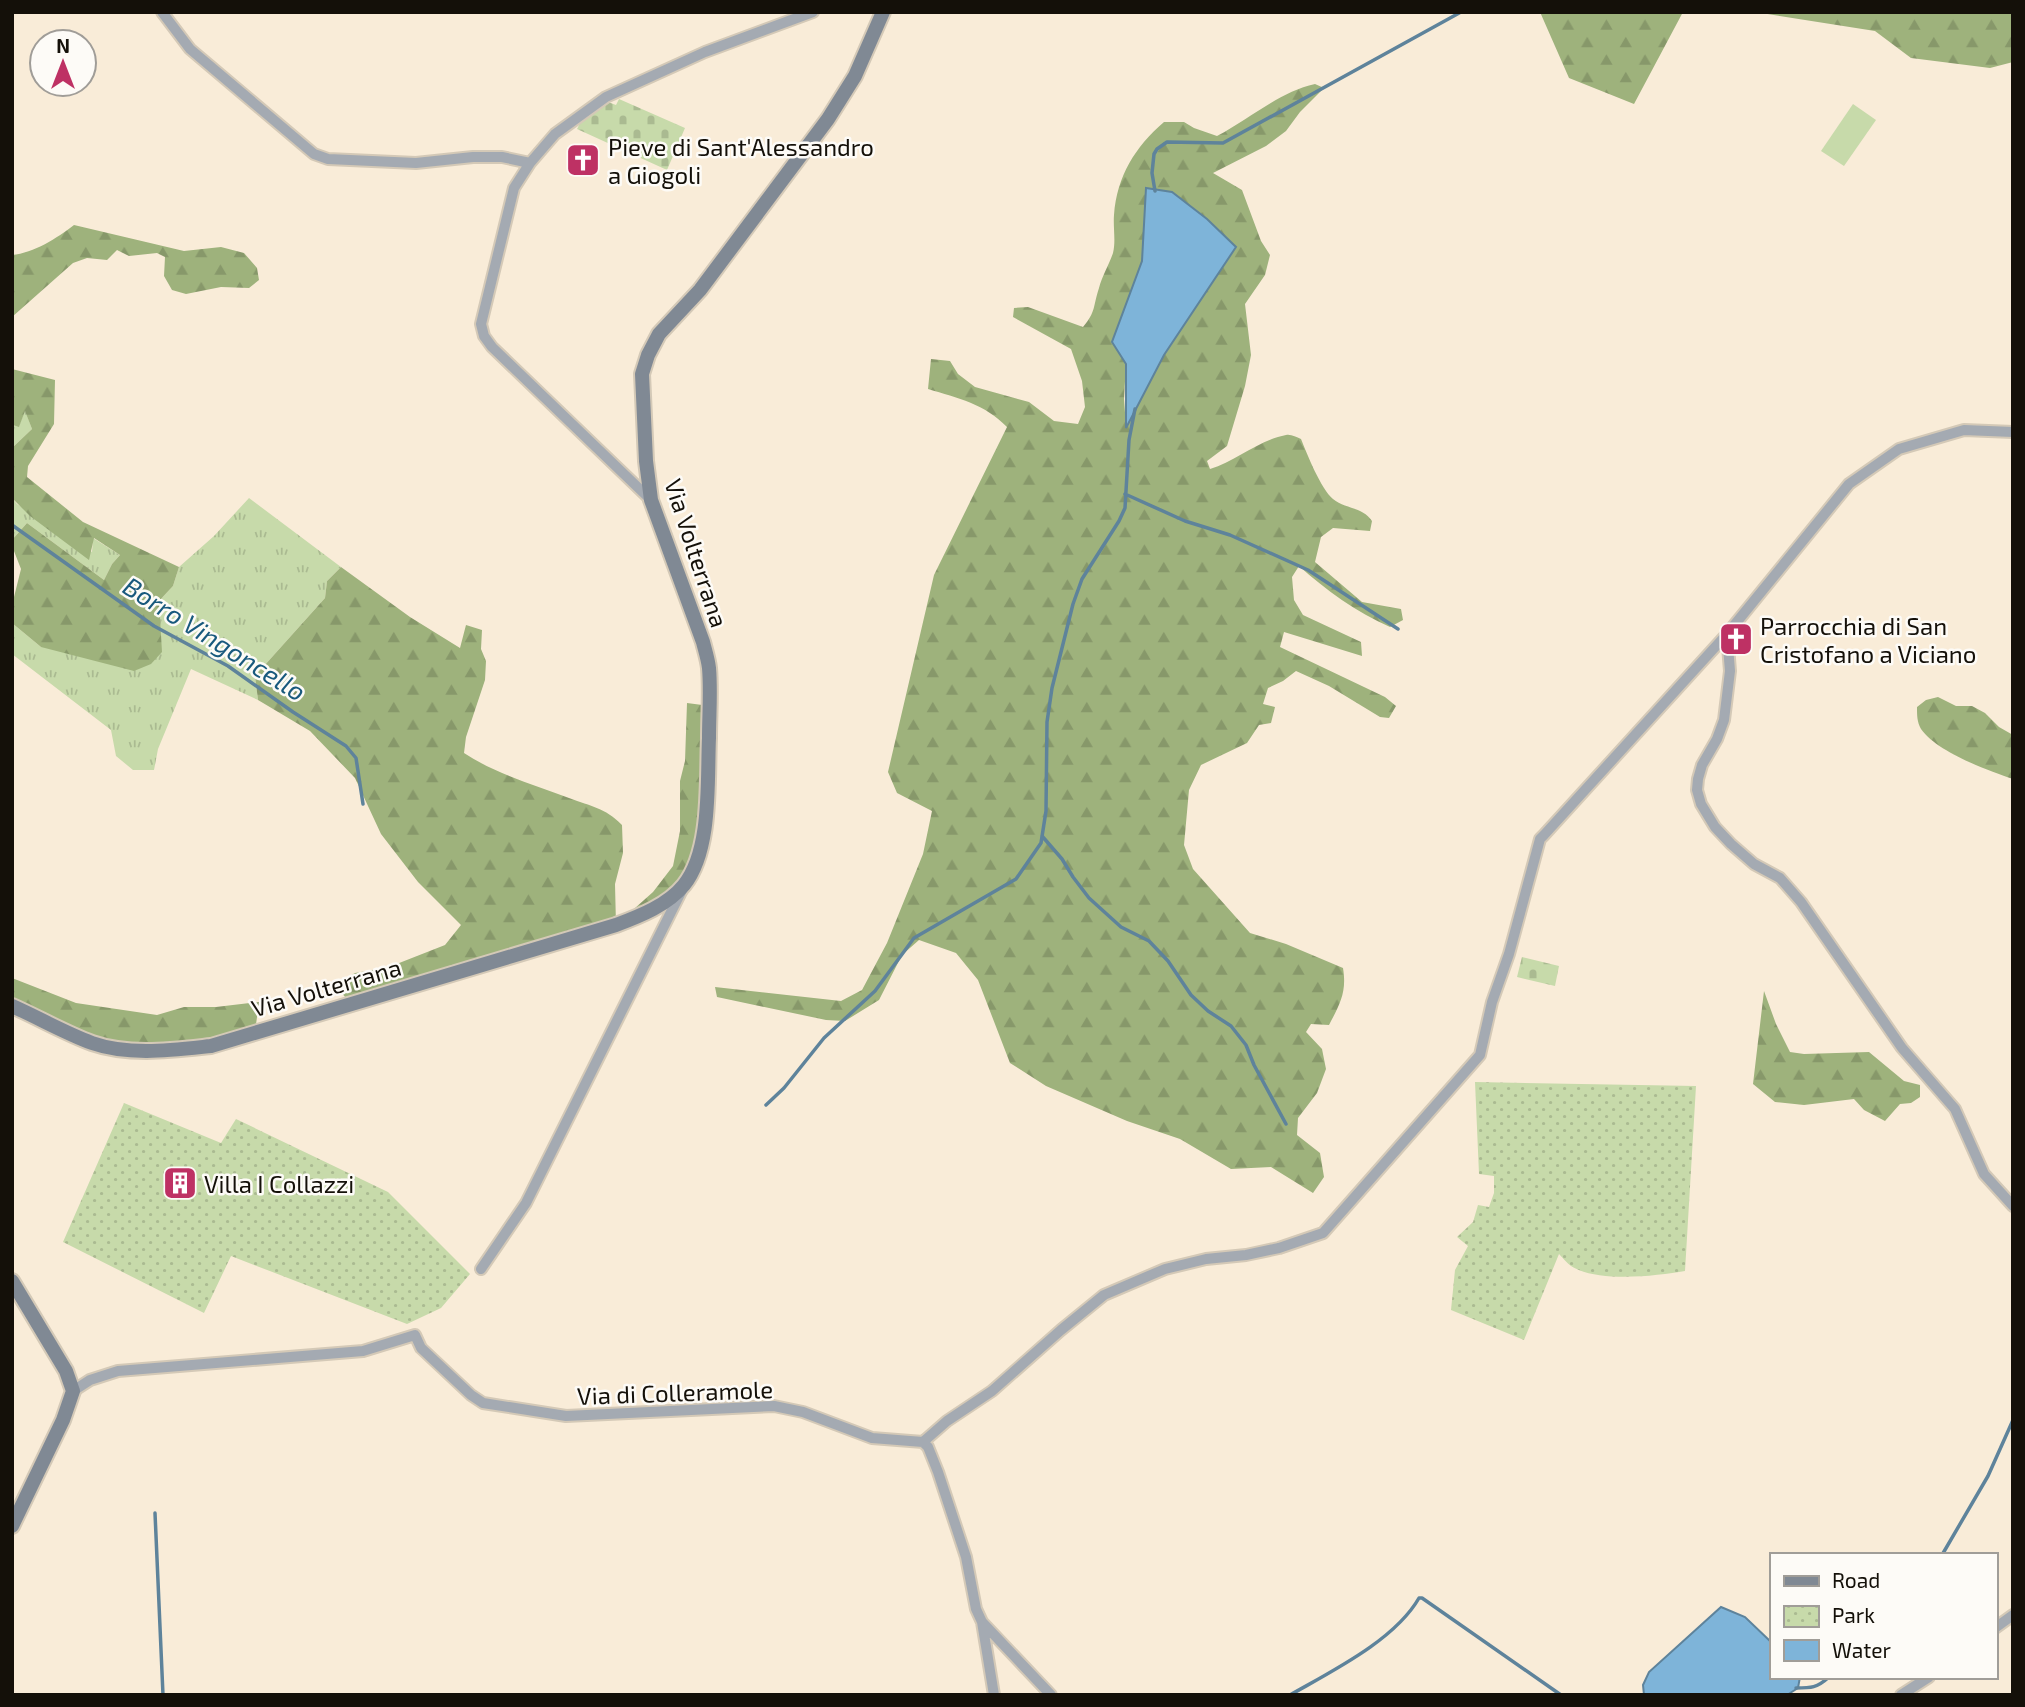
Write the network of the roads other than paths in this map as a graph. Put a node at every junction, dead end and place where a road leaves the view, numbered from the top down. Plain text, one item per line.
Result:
1 (162, 12) edge
2 (813, 12) edge
3 (883, 12) edge
4 (530, 163) junction
5 (2013, 432) edge
6 (651, 500) junction
7 (1727, 634) junction
8 (685, 884) junction
9 (12, 1006) edge
10 (2013, 1206) edge
11 (481, 1269) dead end
12 (12, 1282) edge
13 (73, 1391) junction
14 (923, 1442) junction
15 (12, 1526) edge
16 (2013, 1615) edge
17 (982, 1622) junction
18 (1997, 1627) edge
19 (1926, 1679) edge
20 (994, 1695) edge
21 (1051, 1695) edge
22 (1902, 1695) edge

1 - 4 street
2 - 4 street
3 - 6 main road, Via Volterrana
4 - 6 street
5 - 7 street
6 - 8 main road, Via Volterrana
7 - 10 street
7 - 14 street
8 - 9 main road, Via Volterrana
8 - 11 street, Via Volterrana
12 - 13 main road
13 - 14 street, Via di Colleramole
13 - 15 main road
14 - 17 street
16 - 18 street
17 - 20 street
17 - 21 street
19 - 22 street

